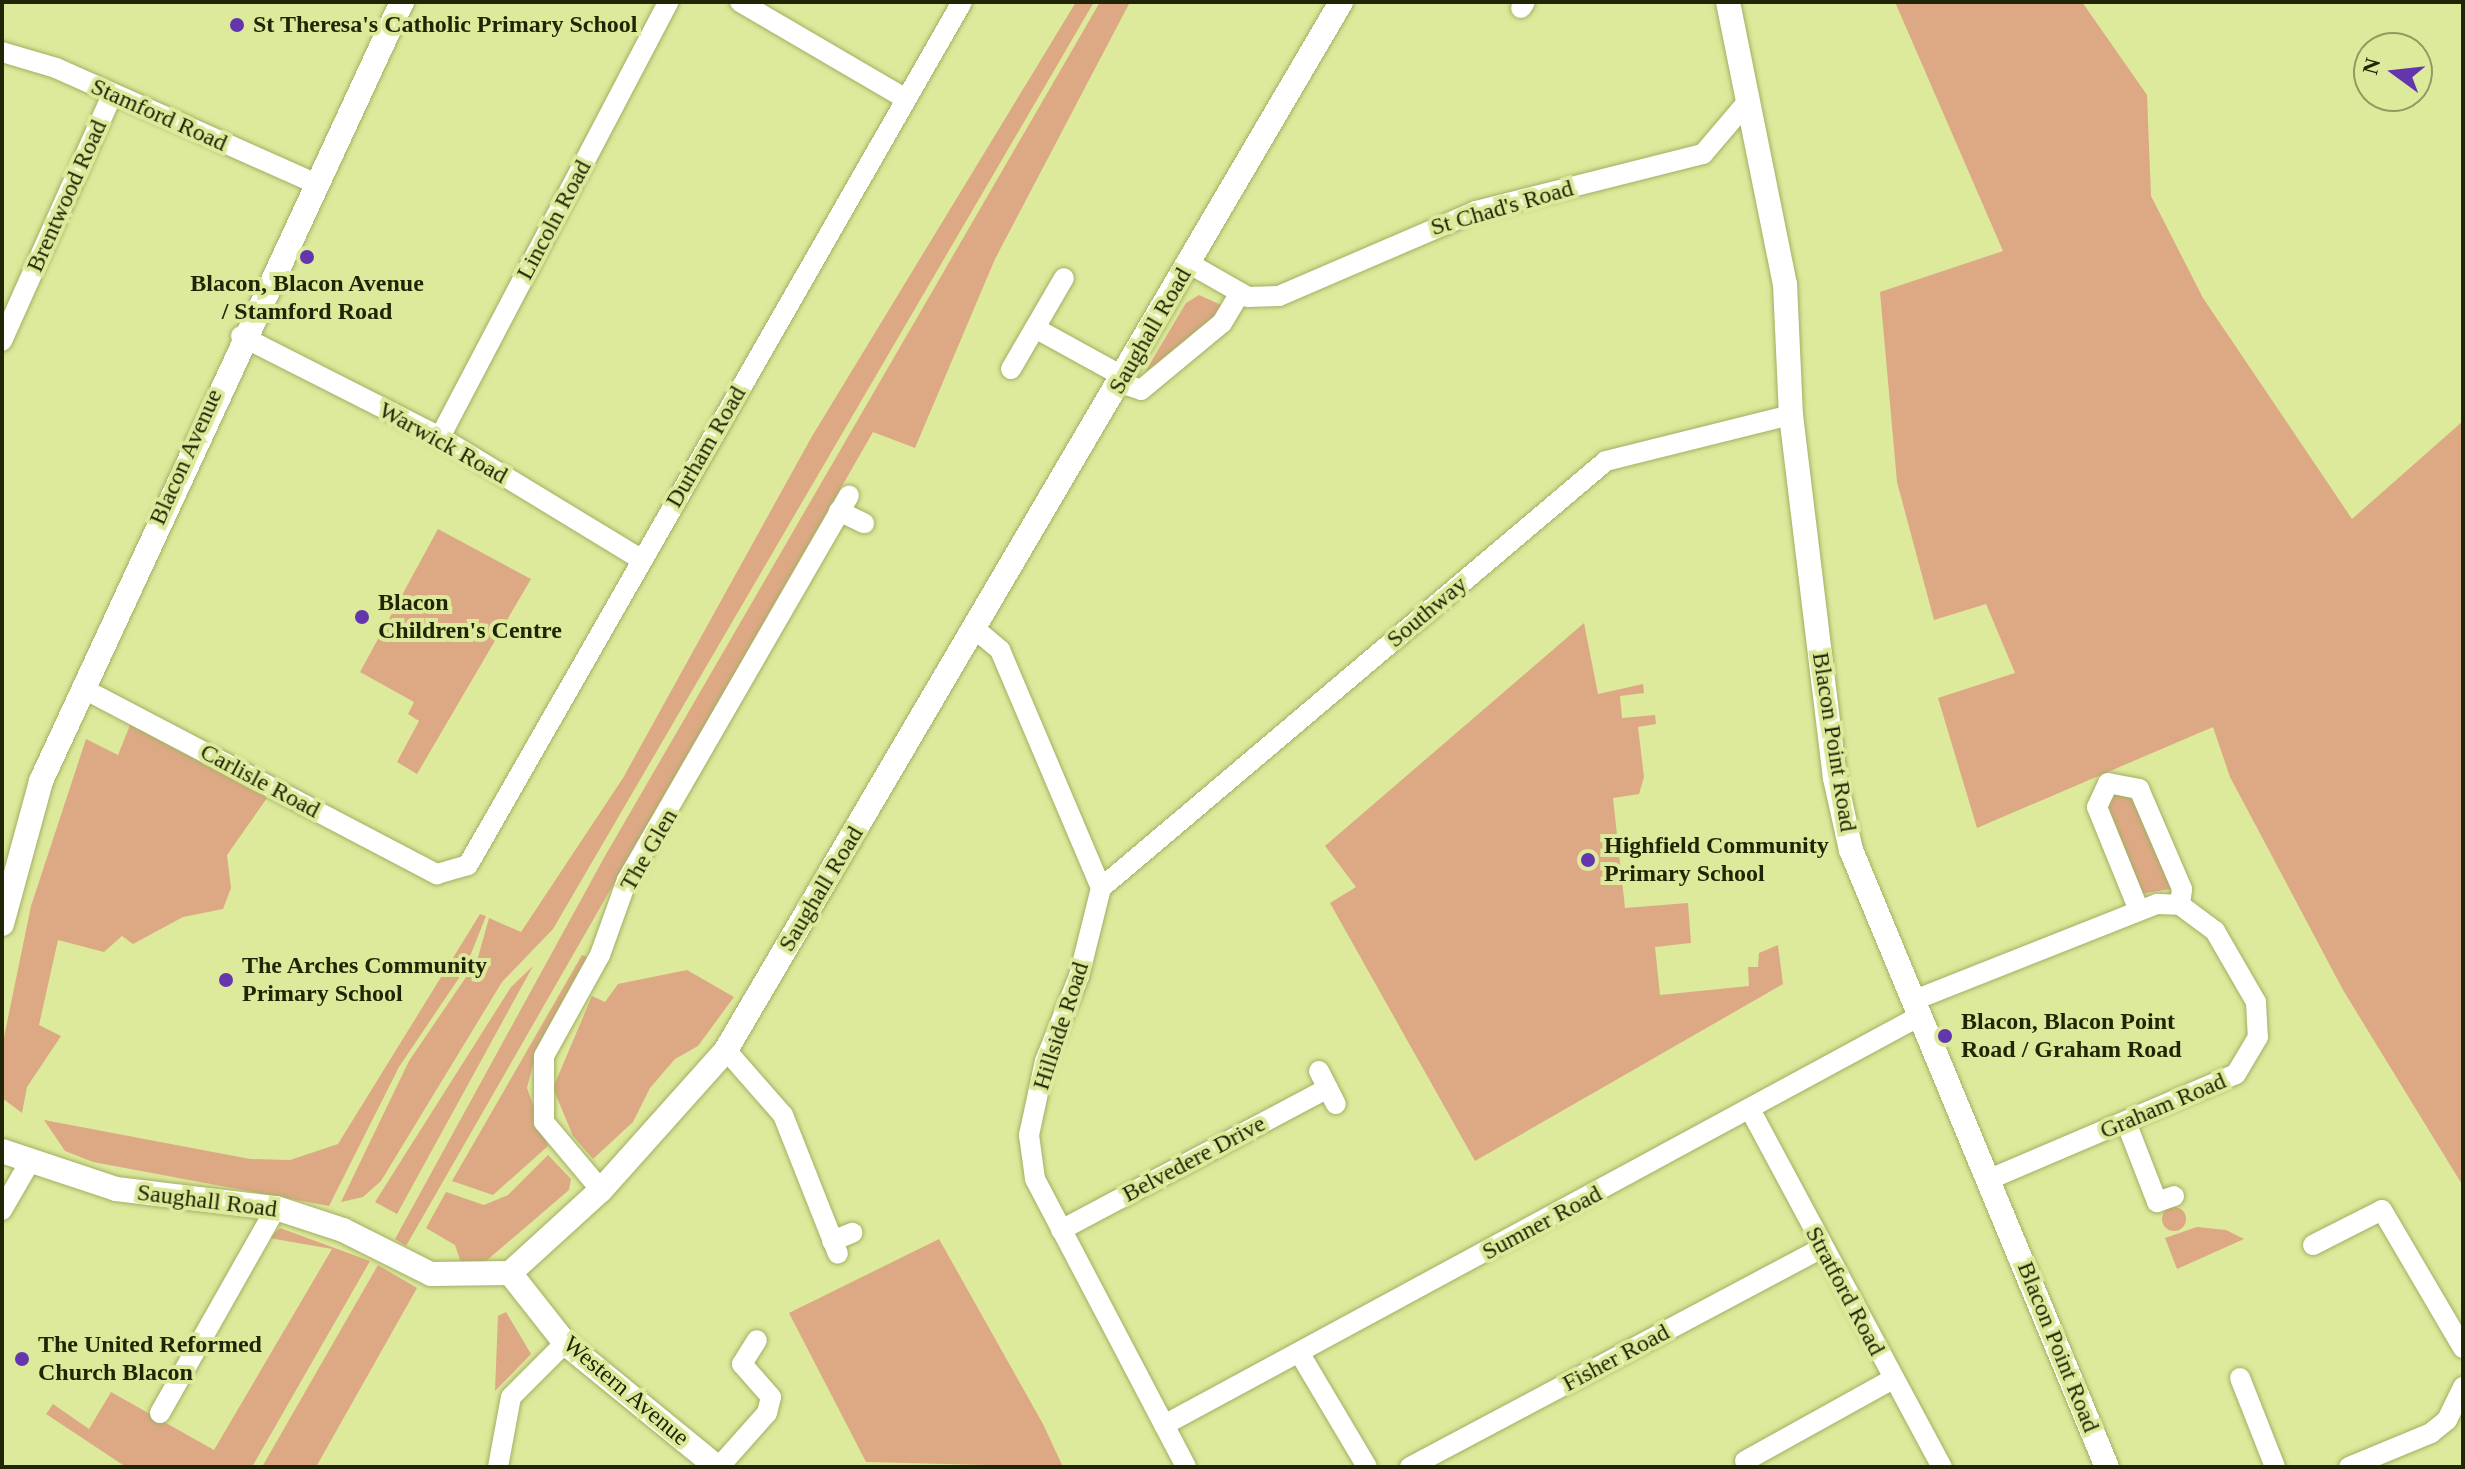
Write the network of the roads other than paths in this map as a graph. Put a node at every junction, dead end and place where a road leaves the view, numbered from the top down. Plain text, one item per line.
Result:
1 (402, 2) edge
2 (668, 2) edge
3 (740, 2) edge
4 (962, 2) edge
5 (1341, 2) edge
6 (1728, 2) edge
7 (2, 52) edge
8 (112, 95) junction
9 (906, 99) junction
10 (1751, 107) junction
11 (314, 183) junction
12 (1190, 264) junction
13 (1064, 278) dead end
14 (1240, 293) junction
15 (1035, 328) junction
16 (241, 336) junction
17 (2, 341) edge
18 (1011, 369) dead end
19 (1122, 380) junction
20 (1791, 415) junction
21 (440, 437) junction
22 (864, 523) dead end
23 (641, 559) junction
24 (975, 629) junction
25 (82, 688) junction
26 (437, 874) joint
27 (7, 878) edge
28 (1101, 888) junction
29 (2180, 905) junction
30 (2138, 908) junction
31 (2, 924) edge
32 (1915, 1009) junction
33 (726, 1050) junction
34 (1328, 1088) dead end
35 (1752, 1113) junction
36 (2126, 1122) junction
37 (2, 1151) edge
38 (31, 1160) junction
39 (1990, 1179) junction
40 (601, 1190) junction
41 (2174, 1196) dead end
42 (276, 1208) junction
43 (2, 1210) edge
44 (1061, 1230) junction
45 (852, 1233) dead end
46 (2313, 1245) dead end
47 (1822, 1248) junction
48 (510, 1273) junction
49 (757, 1340) dead end
50 (565, 1343) junction
51 (2463, 1348) edge
52 (1300, 1354) junction
53 (2239, 1378) dead end
54 (1893, 1379) junction
55 (2463, 1387) edge
56 (160, 1413) dead end
57 (1164, 1425) junction
58 (1744, 1459) edge
59 (498, 1467) edge
60 (718, 1467) edge
61 (1186, 1467) edge
62 (1367, 1467) edge
63 (1410, 1467) edge
64 (1942, 1467) edge
65 (2107, 1467) edge
66 (2275, 1467) edge
67 (2349, 1467) edge

1 - 11 street, Blacon Avenue
2 - 21 street, Lincoln Road
3 - 9 street
4 - 9 street, Durham Road
5 - 12 street, Saughall Road
6 - 10 street
7 - 8 street, Stamford Road
8 - 11 street, Stamford Road
8 - 17 street, Brentwood Road
9 - 23 street, Durham Road
10 - 14 street, St Chad's Road
10 - 20 street, Blacon Point Road
11 - 16 street, Blacon Avenue
12 - 14 street, St Chad's Road
12 - 19 street, Saughall Road
13 - 15 street
14 - 19 street
15 - 18 street
15 - 19 street
16 - 21 street, Warwick Road
16 - 25 street, Blacon Avenue
19 - 24 street, Saughall Road
20 - 28 street, Southway
20 - 32 street, Blacon Point Road
21 - 23 street, Warwick Road
22 - 40 street, The Glen
23 - 26 street, Durham Road
24 - 28 street
24 - 33 street, Saughall Road
25 - 26 street, Carlisle Road
25 - 27 street, Blacon Avenue
27 - 31 street, Blacon Avenue
28 - 44 street, Hillside Road
29 - 30 street
29 - 30 street
29 - 36 street, Graham Road
30 - 32 street
32 - 35 street, Sumner Road
32 - 39 street, Blacon Point Road
33 - 40 street, Saughall Road
33 - 45 street
34 - 44 street, Belvedere Drive
35 - 47 street, Stratford Road
35 - 52 street, Sumner Road
36 - 39 street, Graham Road
36 - 41 street
37 - 38 street, Saughall Road
38 - 42 street, Saughall Road
38 - 43 street
39 - 65 street, Blacon Point Road
40 - 48 street, Saughall Road
42 - 48 street, Saughall Road
42 - 56 street
44 - 57 street, Hillside Road
46 - 51 street
47 - 54 street, Stratford Road
47 - 63 street, Fisher Road
48 - 50 street, Western Avenue
49 - 60 street
50 - 59 street
50 - 60 street, Western Avenue
52 - 57 street, Sumner Road
52 - 62 street
53 - 66 street
54 - 58 street
54 - 64 street, Stratford Road
55 - 67 street
57 - 61 street, Hillside Road

